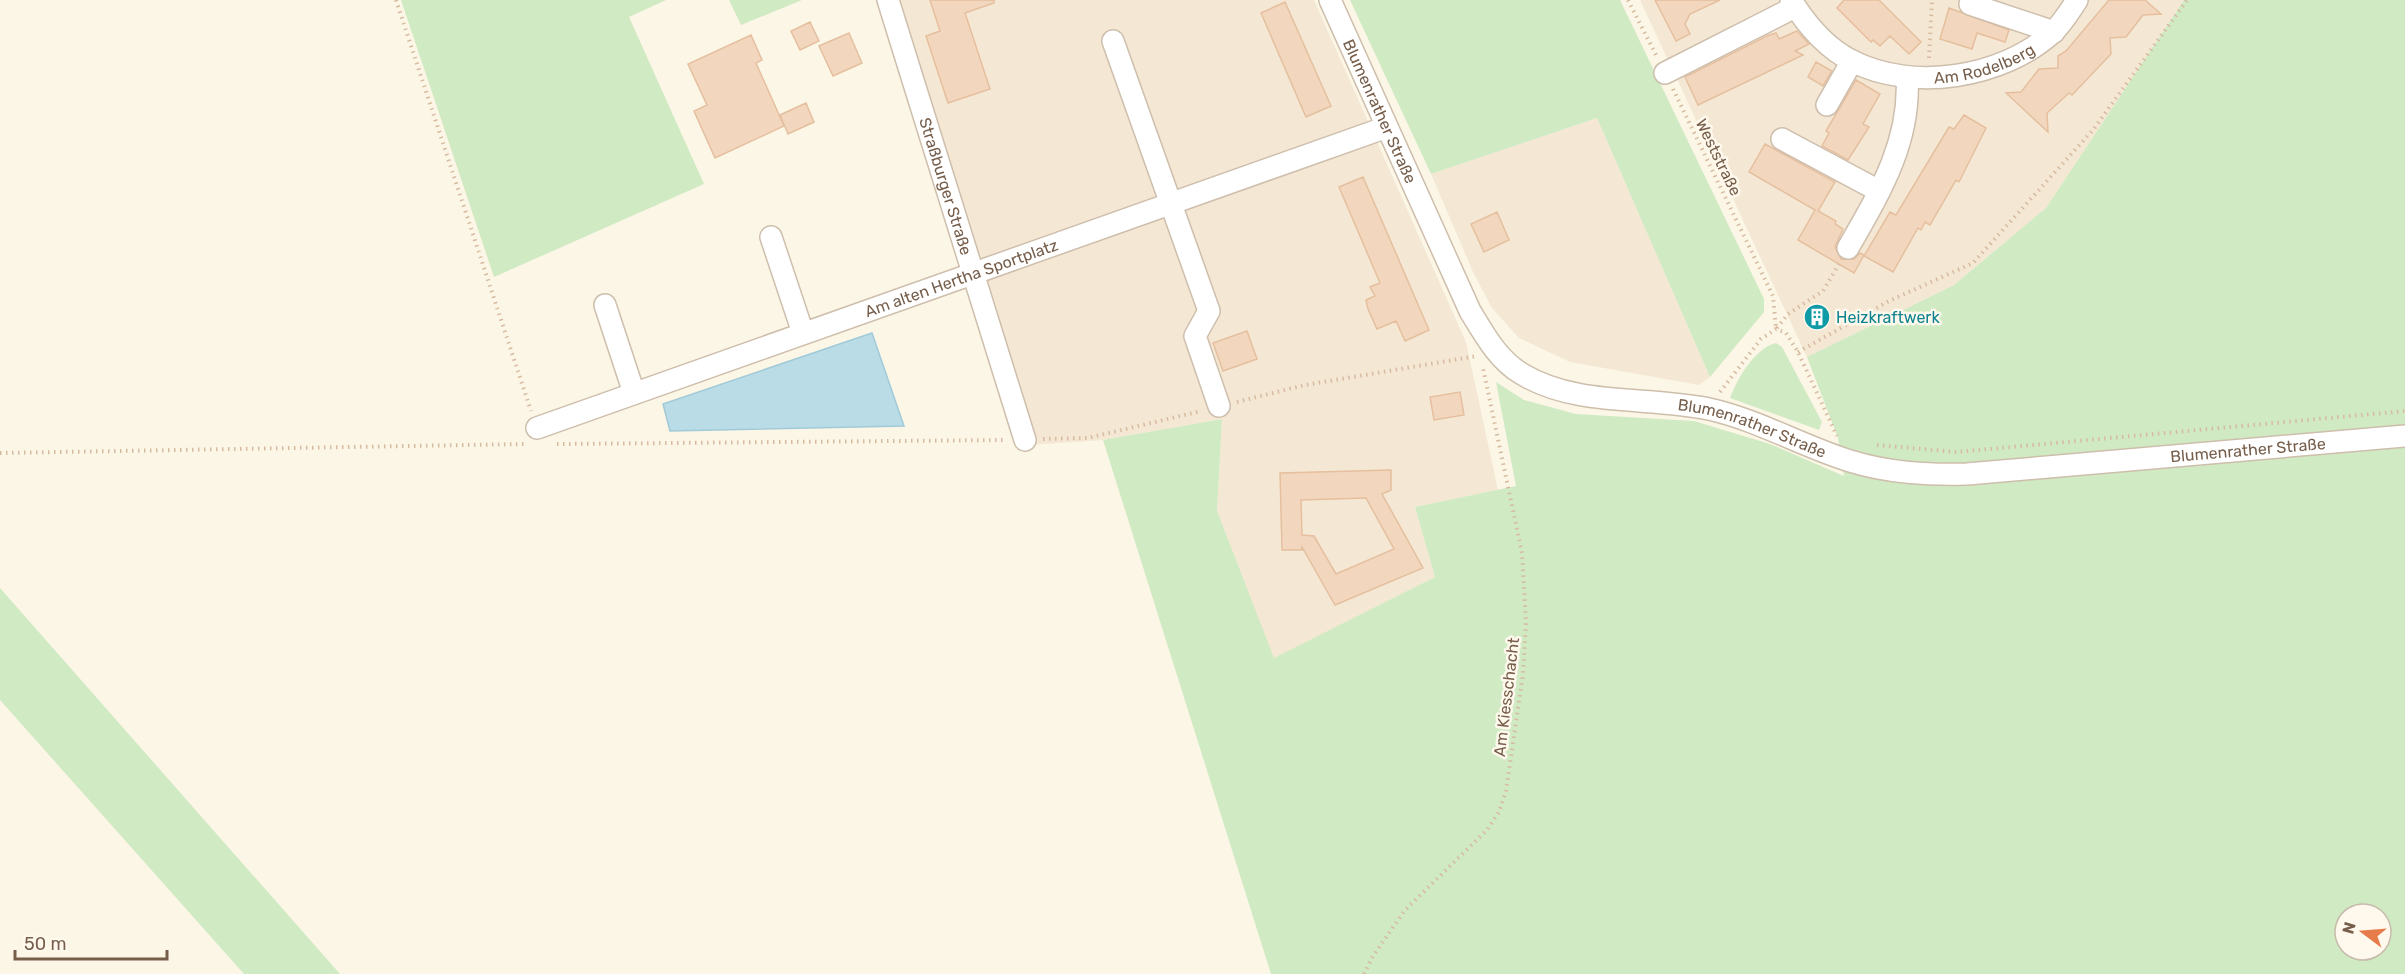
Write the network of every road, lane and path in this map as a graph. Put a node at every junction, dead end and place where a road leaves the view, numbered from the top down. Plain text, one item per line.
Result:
1 (396, 0) edge
2 (888, 0) edge
3 (1330, 0) edge
4 (1628, 0) edge
5 (1932, 0) edge
6 (2077, 0) edge
7 (2187, 0) edge
8 (1793, 3) edge
9 (1970, 4) dead end
10 (2054, 32) junction
11 (1113, 41) dead end
12 (1852, 61) junction
13 (1665, 73) junction
14 (1917, 77) junction
15 (1827, 105) dead end
16 (1387, 127) junction
17 (1782, 139) dead end
18 (1879, 191) junction
19 (1170, 204) junction
20 (771, 237) dead end
21 (1848, 248) joint
22 (972, 274) junction
23 (605, 304) dead end
24 (1776, 329) junction
25 (803, 333) junction
26 (1798, 352) junction
27 (1480, 355) dead end
28 (1485, 375) dead end
29 (634, 393) junction
30 (1219, 406) junction
31 (1707, 409) junction
32 (2405, 411) edge
33 (1827, 435) dead end
34 (537, 436) junction
35 (2405, 436) edge
36 (1838, 438) junction
37 (1025, 440) junction
38 (1844, 440) dead end
39 (1872, 444) dead end
40 (0, 453) edge
41 (1848, 460) junction
42 (1364, 974) edge

1 - 34 path
2 - 22 street, Straßburger Straße
3 - 16 street, Blumenrather Straße
4 - 13 path, Weststraße
5 - 14 path
6 - 10 street, Am Rodelberg
7 - 26 path
8 - 12 street, Am Rodelberg
8 - 13 street, Am Rodelberg
9 - 10 street, Am Rodelberg
10 - 14 street, Am Rodelberg
11 - 19 street
12 - 14 street, Am Rodelberg
12 - 15 street
13 - 24 path, Weststraße
14 - 18 street, Am Rodelberg
16 - 19 street, Am alten Hertha Sportplatz
16 - 31 street, Blumenrather Straße
17 - 18 street
18 - 21 street, Am Rodelberg
19 - 22 street, Am alten Hertha Sportplatz
19 - 30 street
20 - 25 street
21 - 24 path
22 - 25 street, Am alten Hertha Sportplatz
22 - 37 street, Straßburger Straße
23 - 29 street
24 - 26 path
24 - 31 path
25 - 29 street, Am alten Hertha Sportplatz
26 - 36 path
27 - 30 path
28 - 42 path, Am Kiesschacht
29 - 34 street, Am alten Hertha Sportplatz
30 - 37 path
31 - 41 street, Blumenrather Straße
32 - 39 path
33 - 36 path
34 - 37 path
34 - 40 path
35 - 41 street, Blumenrather Straße
36 - 38 path
36 - 41 path

